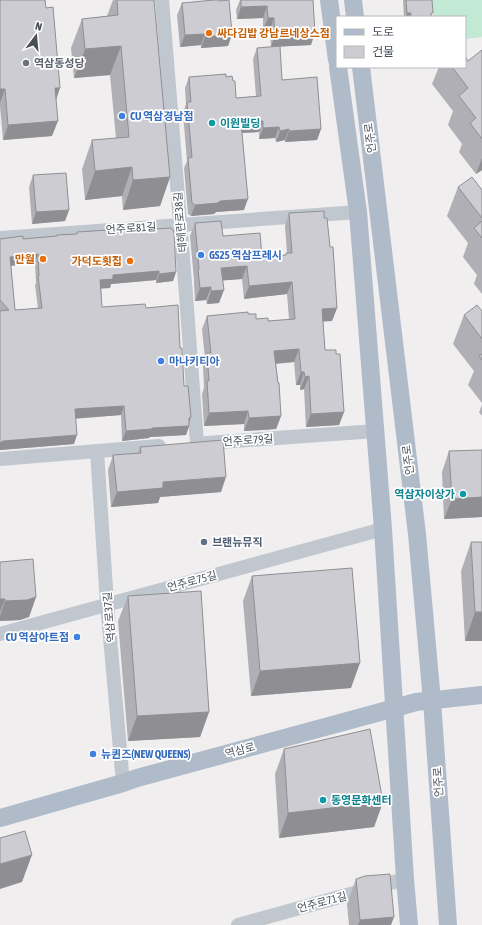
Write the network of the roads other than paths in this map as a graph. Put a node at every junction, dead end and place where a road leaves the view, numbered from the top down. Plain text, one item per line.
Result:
1 (162, 0) edge
2 (329, 0) edge
3 (353, 0) edge
4 (355, 16) edge
5 (336, 52) edge
6 (338, 68) edge
7 (361, 68) edge
8 (358, 212) junction
9 (180, 225) junction
10 (0, 238) edge
11 (376, 431) junction
12 (197, 443) junction
13 (97, 451) junction
14 (0, 459) edge
15 (384, 529) junction
16 (107, 604) junction
17 (0, 634) edge
18 (482, 694) edge
19 (432, 700) junction
20 (395, 708) junction
21 (123, 783) junction
22 (0, 818) edge
23 (405, 879) junction
24 (238, 925) edge
25 (409, 925) edge
26 (448, 925) edge

1 - 9 street, 테헤란로38길
2 - 5 main road
3 - 4 main road
6 - 8 main road, 언주로
7 - 19 main road, 언주로
8 - 9 street, 언주로81길
8 - 11 main road, 언주로
9 - 10 street, 언주로81길
9 - 12 street, 테헤란로38길
11 - 12 street, 언주로79길
11 - 15 main road, 언주로
12 - 13 street, 언주로79길
13 - 14 street, 언주로79길
13 - 16 street, 역삼로37길
15 - 16 street, 언주로75길
15 - 20 main road, 언주로
16 - 17 street, 언주로75길
16 - 21 street, 역삼로37길
18 - 19 main road, 역삼로
19 - 20 main road, 역삼로
19 - 26 main road, 언주로
20 - 21 main road, 역삼로
20 - 23 main road, 언주로
21 - 22 main road, 역삼로
23 - 24 street, 언주로71길
23 - 25 main road, 언주로

